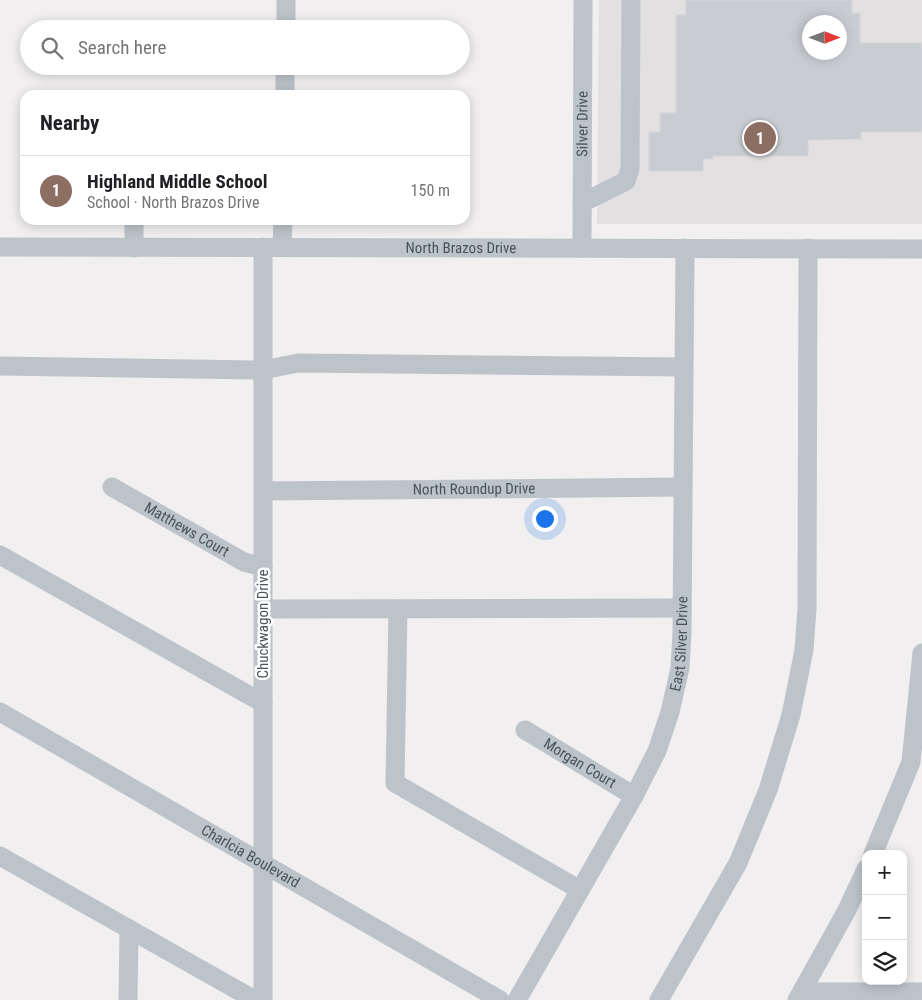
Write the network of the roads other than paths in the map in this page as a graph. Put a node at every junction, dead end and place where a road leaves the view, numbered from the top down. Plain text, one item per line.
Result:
1 (286, 0) edge
2 (583, 0) edge
3 (631, 0) edge
4 (286, 20) edge
5 (285, 75) edge
6 (285, 90) edge
7 (582, 204) junction
8 (134, 225) edge
9 (283, 225) edge
10 (282, 246) junction
11 (0, 247) edge
12 (263, 247) junction
13 (134, 248) junction
14 (582, 248) junction
15 (685, 248) junction
16 (808, 248) junction
17 (922, 249) edge
18 (0, 366) edge
19 (684, 367) junction
20 (263, 370) junction
21 (112, 487) dead end
22 (683, 487) junction
23 (264, 491) junction
24 (0, 555) edge
25 (263, 567) junction
26 (682, 608) junction
27 (263, 609) junction
28 (398, 609) junction
29 (922, 653) edge
30 (263, 703) junction
31 (0, 712) edge
32 (525, 730) dead end
33 (916, 763) edge
34 (634, 796) junction
35 (875, 850) edge
36 (0, 856) edge
37 (263, 863) junction
38 (862, 878) edge
39 (580, 890) junction
40 (129, 929) junction
41 (922, 992) edge
42 (799, 996) edge
43 (128, 1000) edge
44 (255, 1000) edge
45 (263, 1000) edge
46 (500, 1000) edge
47 (517, 1000) edge
48 (659, 1000) edge

1 - 4 street
2 - 7 street, Silver Drive
3 - 7 street
5 - 6 street
7 - 14 street, Silver Drive
8 - 13 street
9 - 10 street
10 - 12 street, North Brazos Drive
10 - 14 street, North Brazos Drive
11 - 13 street, North Brazos Drive
12 - 13 street, North Brazos Drive
12 - 20 street, Chuckwagon Drive
14 - 15 street, North Brazos Drive
15 - 16 street, North Brazos Drive
15 - 19 street, East Silver Drive
16 - 17 street, North Brazos Drive
16 - 48 street
18 - 20 street
19 - 20 street
19 - 22 street, East Silver Drive
20 - 23 street, Chuckwagon Drive
21 - 25 street, Matthews Court
22 - 23 street, North Roundup Drive
22 - 26 street, East Silver Drive
23 - 25 street, Chuckwagon Drive
24 - 30 street
25 - 27 street, Chuckwagon Drive
26 - 28 street
26 - 34 street, East Silver Drive
27 - 28 street
27 - 30 street, Chuckwagon Drive
28 - 39 street
29 - 33 street
30 - 37 street, Chuckwagon Drive
31 - 37 street, Charlcia Boulevard
32 - 34 street, Morgan Court
33 - 35 street
34 - 39 street, East Silver Drive
36 - 40 street
37 - 45 street, Chuckwagon Drive
37 - 46 street, Charlcia Boulevard
38 - 42 street
39 - 47 street, East Silver Drive
40 - 43 street
40 - 44 street
41 - 42 street

